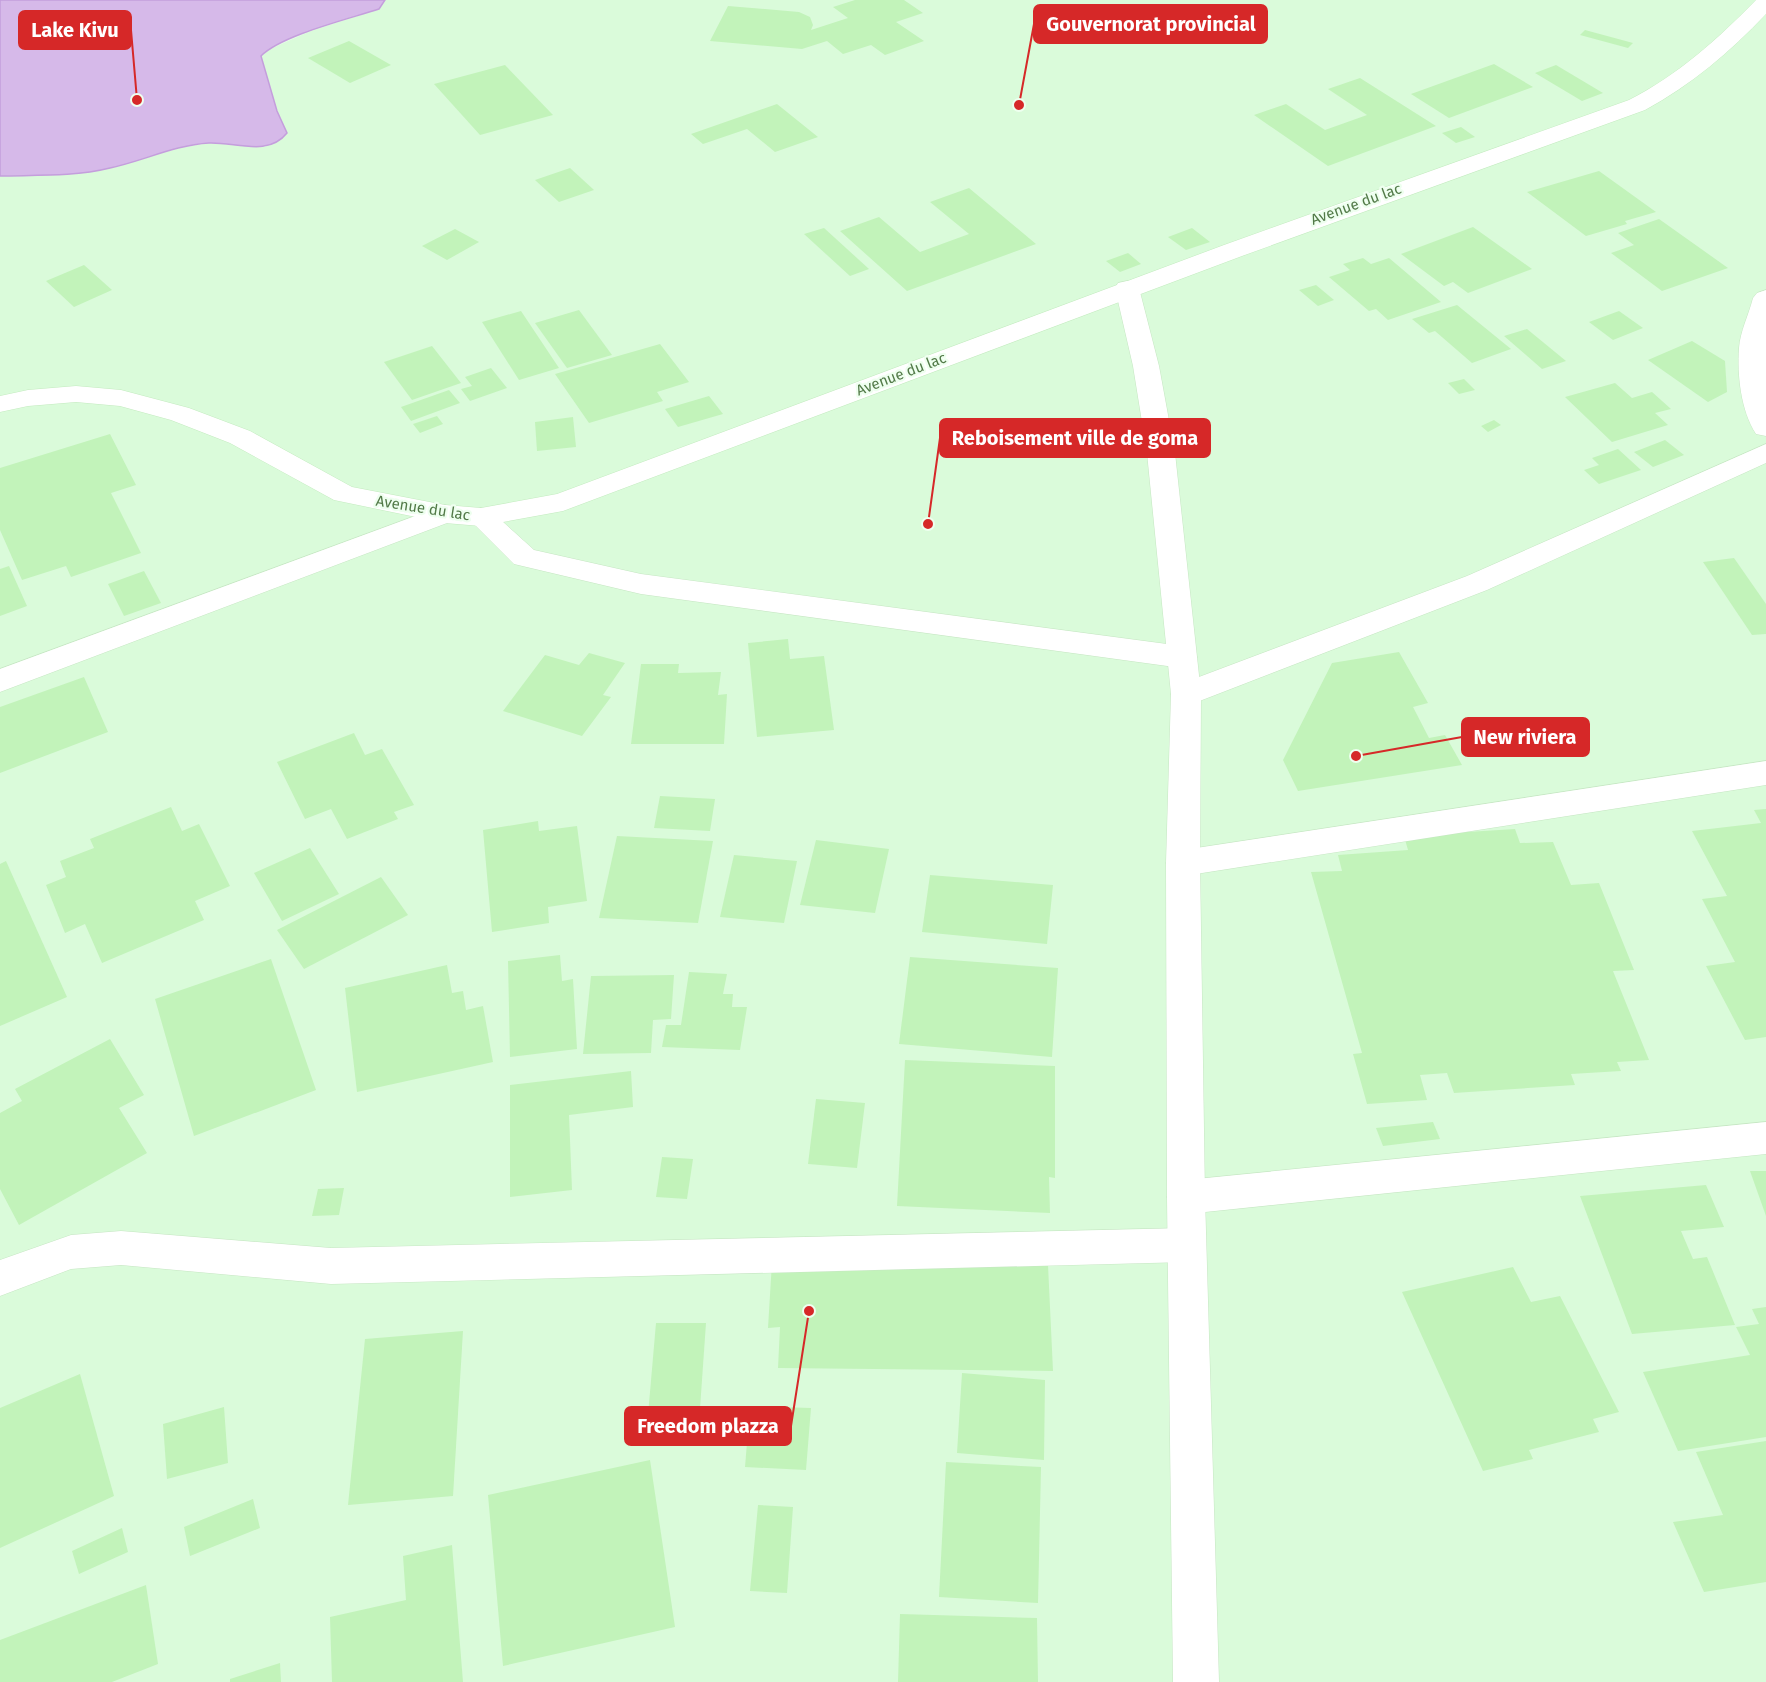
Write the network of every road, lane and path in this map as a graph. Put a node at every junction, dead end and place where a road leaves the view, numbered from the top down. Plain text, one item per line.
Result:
1 (1766, 2) edge
2 (1127, 288) junction
3 (1766, 298) edge
4 (0, 404) edge
5 (1766, 428) edge
6 (1766, 453) edge
7 (445, 514) junction
8 (481, 517) junction
9 (1182, 657) junction
10 (0, 681) edge
11 (1186, 694) junction
12 (1766, 773) edge
13 (1183, 863) junction
14 (1766, 1138) edge
15 (1186, 1197) junction
16 (1187, 1245) junction
17 (0, 1278) edge
18 (1196, 1682) edge

1 - 2 street, Avenue du lac
2 - 8 street, Avenue du lac
2 - 9 street
3 - 5 street
4 - 7 street, Avenue du lac
6 - 11 street
7 - 8 street, Avenue du lac
7 - 10 street
8 - 9 street
9 - 11 street
11 - 13 street
12 - 13 street
13 - 15 street
14 - 15 street
15 - 16 street
16 - 17 street
16 - 18 street

